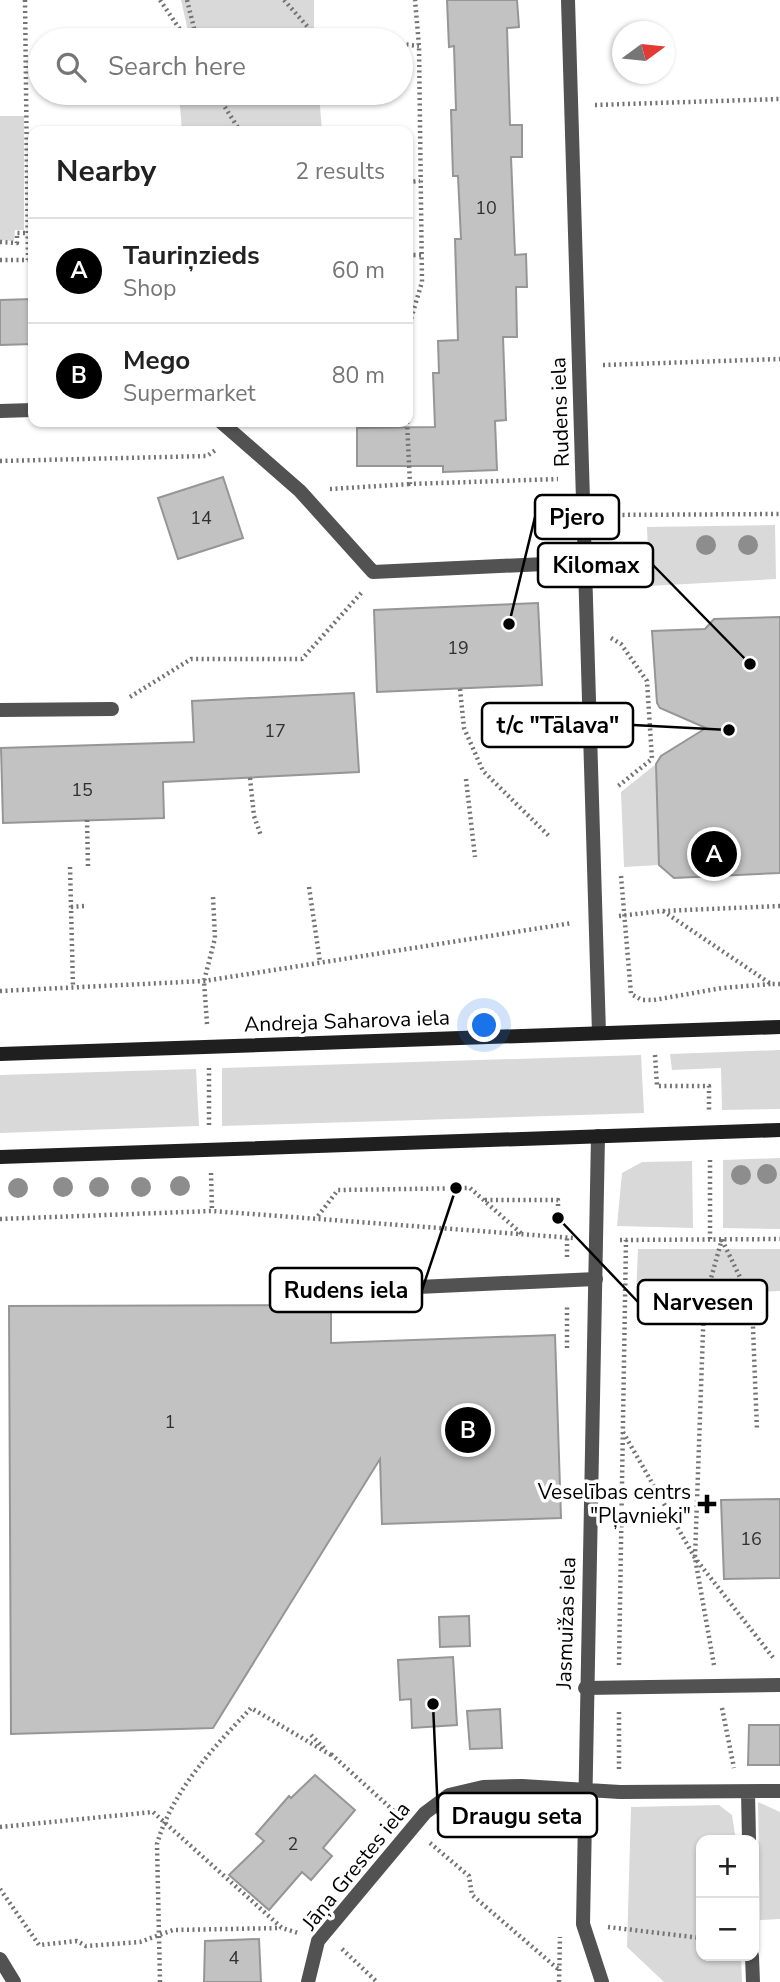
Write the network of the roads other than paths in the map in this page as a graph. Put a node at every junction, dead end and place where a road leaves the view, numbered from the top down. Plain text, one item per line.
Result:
1 (568, 0) edge
2 (28, 410) edge
3 (0, 411) edge
4 (227, 427) edge
5 (587, 562) junction
6 (112, 709) road end
7 (0, 710) edge
8 (780, 1027) edge
9 (599, 1033) junction
10 (0, 1054) edge
11 (780, 1130) edge
12 (598, 1136) junction
13 (0, 1157) edge
14 (596, 1279) junction
15 (418, 1287) dead end
16 (780, 1685) edge
17 (585, 1688) junction
18 (583, 1790) junction
19 (780, 1791) edge
20 (743, 1792) junction
21 (748, 1835) edge
22 (0, 1959) edge
23 (752, 1961) edge
24 (14, 1982) edge
25 (308, 1982) edge
26 (602, 1982) edge
27 (753, 1982) edge

1 - 5 street, Rudens iela
2 - 3 street
4 - 5 street
5 - 9 street, Rudens iela
6 - 7 street
8 - 9 street, Andreja Saharova iela
9 - 10 street, Andreja Saharova iela
11 - 12 street
12 - 13 street
12 - 14 street, Jasmuižas iela
14 - 15 street
14 - 17 street, Jasmuižas iela
16 - 17 street
17 - 18 street, Jasmuižas iela
18 - 20 street, Jāņa Grestes iela
18 - 25 street, Jāņa Grestes iela
18 - 26 street, Jasmuižas iela
19 - 20 street, Jāņa Grestes iela
20 - 21 street
22 - 24 street
23 - 27 street

